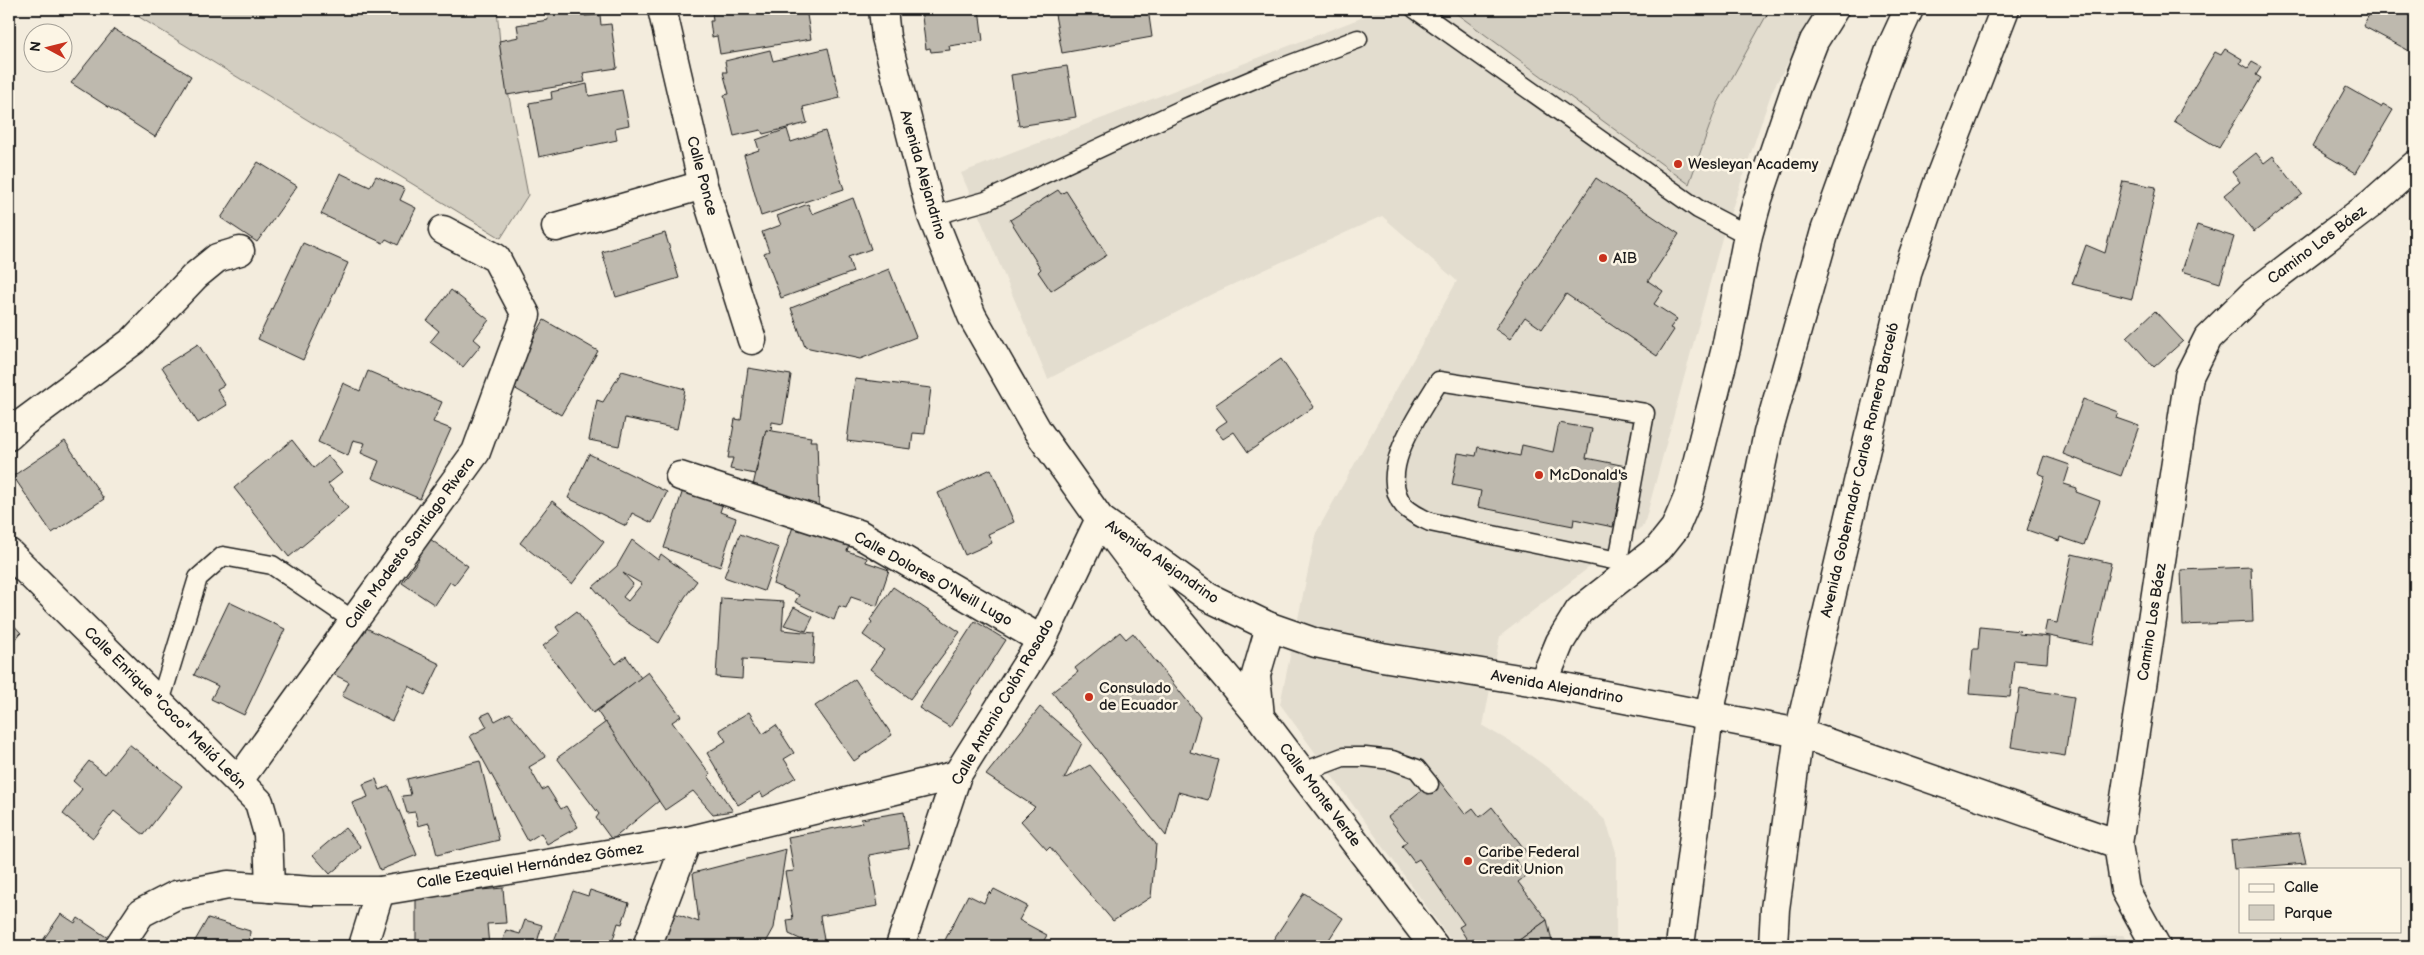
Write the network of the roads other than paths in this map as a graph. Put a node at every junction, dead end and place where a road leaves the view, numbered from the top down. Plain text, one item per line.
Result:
1 (662, 9) edge
2 (883, 9) edge
3 (1415, 9) edge
4 (1834, 9) edge
5 (1909, 9) edge
6 (2005, 9) edge
7 (1358, 39) dead end
8 (2415, 165) edge
9 (702, 185) junction
10 (932, 216) junction
11 (556, 227) dead end
12 (443, 230) dead end
13 (1748, 235) junction
14 (240, 251) dead end
15 (752, 340) dead end
16 (9, 436) edge
17 (680, 476) dead end
18 (1100, 519) junction
19 (9, 553) edge
20 (1628, 563) junction
21 (354, 621) junction
22 (1270, 627) junction
23 (1042, 640) junction
24 (1543, 684) junction
25 (160, 702) junction
26 (1709, 716) junction
27 (1260, 717) junction
28 (1799, 733) junction
29 (1303, 772) junction
30 (957, 775) junction
31 (239, 780) junction
32 (1430, 784) dead end
33 (687, 841) junction
34 (2118, 844) junction
35 (270, 888) junction
36 (380, 891) junction
37 (2154, 943) edge
38 (120, 946) edge
39 (363, 946) edge
40 (647, 946) edge
41 (900, 946) edge
42 (1434, 946) edge
43 (1680, 946) edge
44 (1772, 946) edge

1 - 9 street, Calle Ponce
2 - 10 street, Avenida Alejandrino
3 - 13 lane
4 - 13 street
5 - 26 street
6 - 28 street, Avenida Gobernador Carlos Romero Barceló
7 - 10 lane
8 - 34 street, Camino Los Báez
9 - 11 street
9 - 15 street, Calle Ponce
10 - 18 street, Avenida Alejandrino
12 - 21 street, Calle Modesto Santiago Rivera
13 - 20 street
14 - 16 street
17 - 23 street, Calle Dolores O'Neill Lugo
18 - 22 street, Avenida Alejandrino
18 - 23 street, Calle Antonio Colón Rosado
18 - 27 street, Calle Monte Verde
19 - 25 street, Calle Enrique "Coco" Meliá León
20 - 20 lane
20 - 24 street
21 - 25 lane
21 - 31 street, Calle Modesto Santiago Rivera
22 - 24 street, Avenida Alejandrino
22 - 27 street
23 - 30 street, Calle Antonio Colón Rosado
24 - 26 street, Avenida Alejandrino
25 - 31 street, Calle Enrique "Coco" Meliá León
26 - 28 street, Avenida Alejandrino
26 - 43 street
27 - 29 street, Calle Monte Verde
28 - 34 street
28 - 44 street, Avenida Gobernador Carlos Romero Barceló
29 - 32 lane
29 - 42 street, Calle Monte Verde
30 - 33 street, Calle Ezequiel Hernández Gómez
30 - 41 street, Calle Antonio Colón Rosado
31 - 35 street, Calle Enrique "Coco" Meliá León
33 - 36 street, Calle Ezequiel Hernández Gómez
33 - 40 street
34 - 37 street, Camino Los Báez
35 - 36 street, Calle Ezequiel Hernández Gómez
35 - 38 street, Calle Ezequiel Hernández Gómez
36 - 39 street

